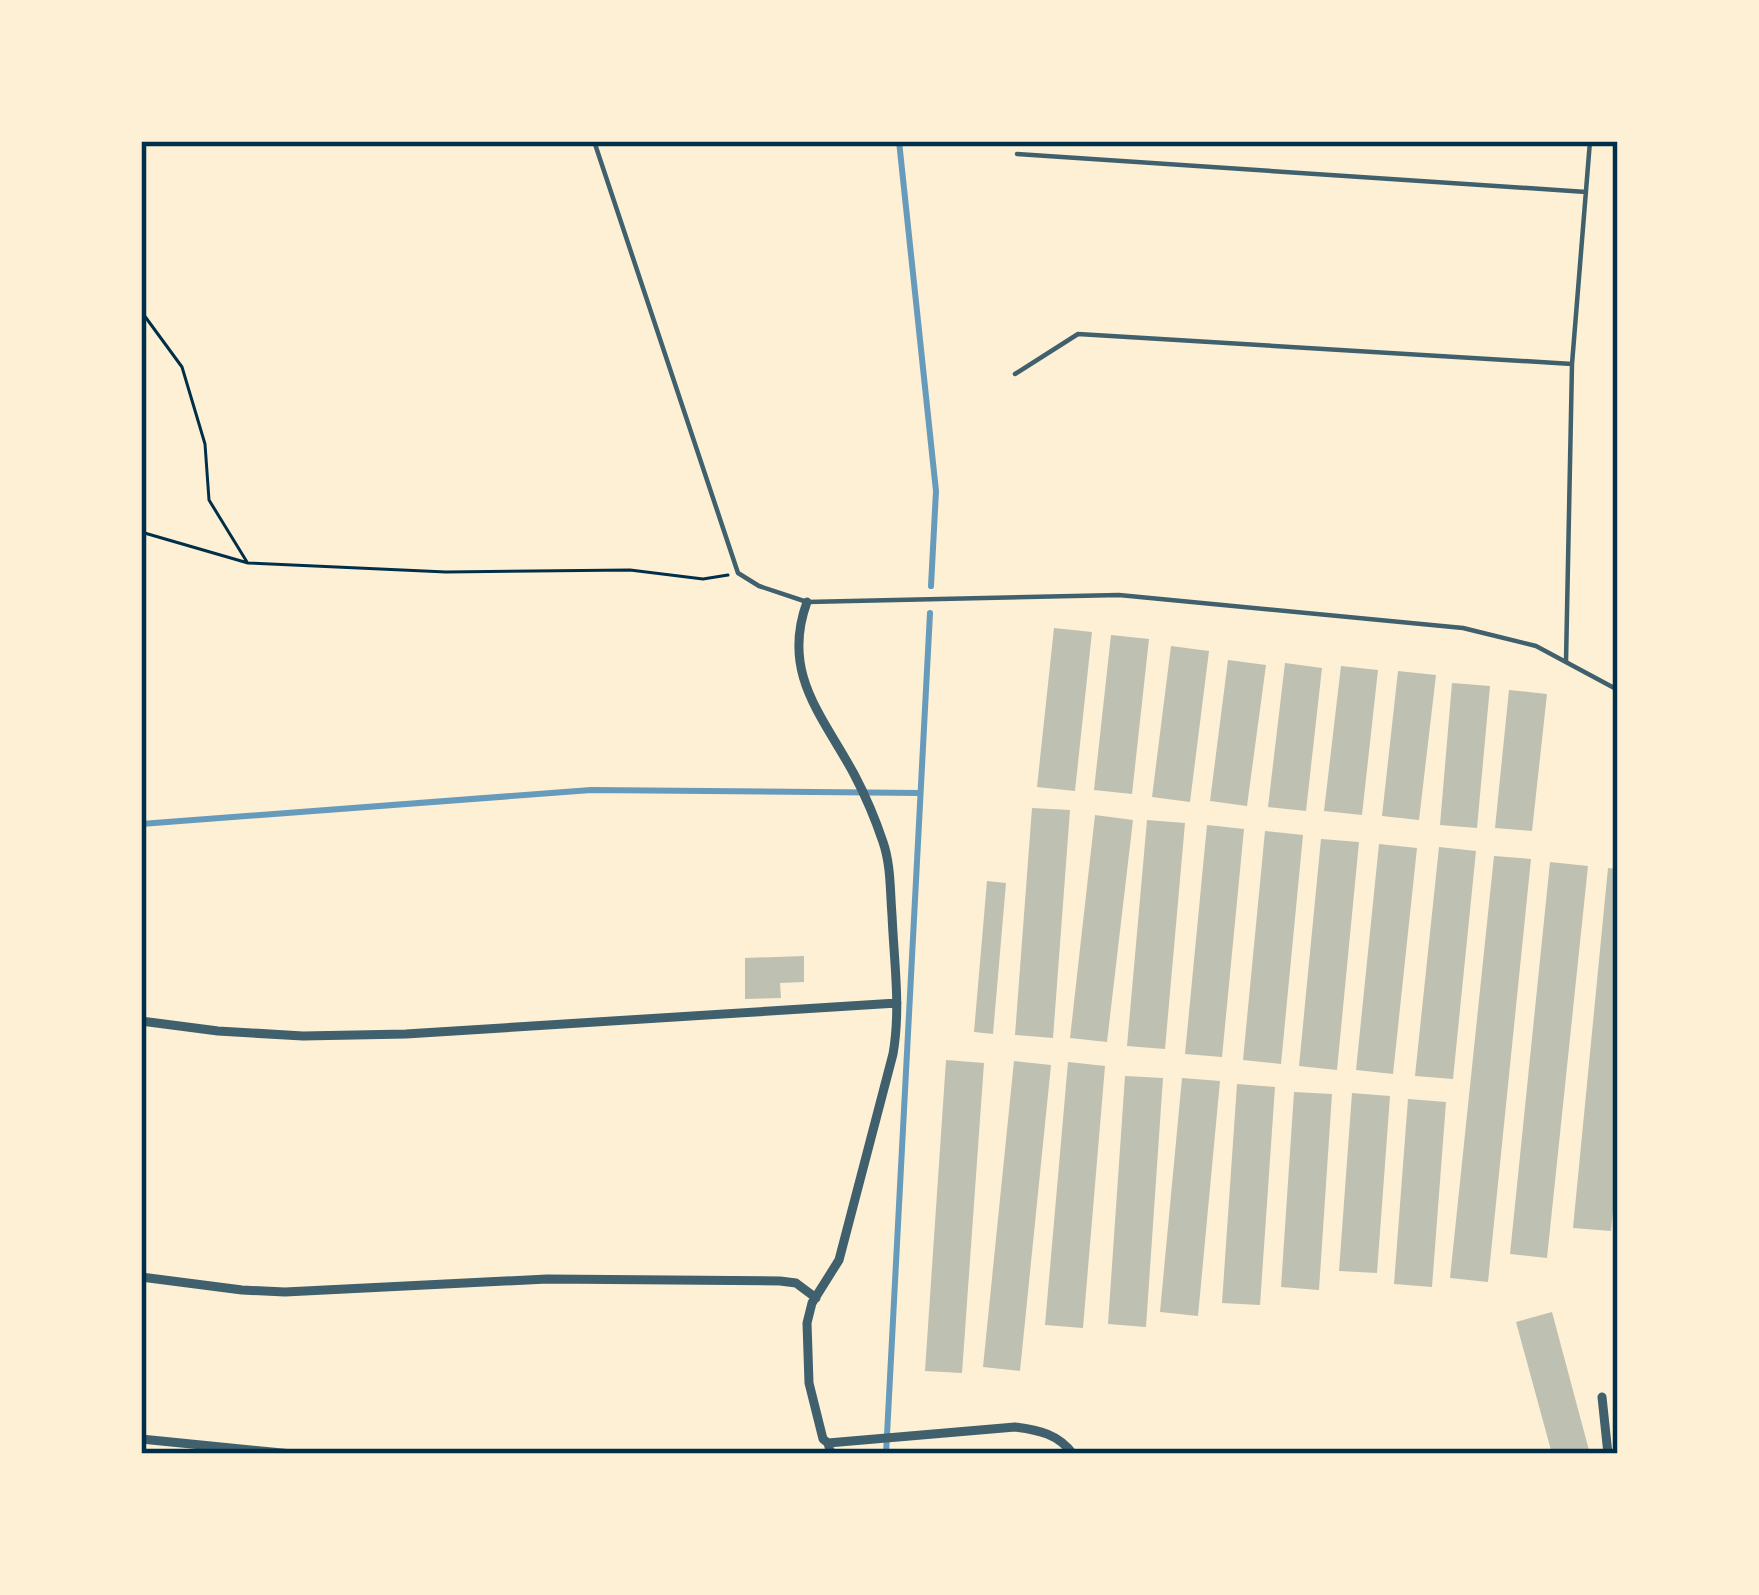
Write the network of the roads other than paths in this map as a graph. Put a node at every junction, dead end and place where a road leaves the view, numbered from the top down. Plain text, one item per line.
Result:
1 (594, 141) edge
2 (1590, 141) edge
3 (1017, 154) dead end
4 (1586, 191) junction
5 (1571, 364) junction
6 (1015, 374) dead end
7 (807, 602) junction
8 (1566, 662) junction
9 (1618, 690) edge
10 (897, 1003) junction
11 (141, 1021) edge
12 (141, 1277) edge
13 (816, 1298) junction
14 (1602, 1397) dead end
15 (141, 1439) edge
16 (829, 1449) edge
17 (292, 1454) edge
18 (820, 1454) edge
19 (1073, 1454) edge
20 (1607, 1454) edge

1 - 7 lane
2 - 4 lane
3 - 4 lane
4 - 5 lane
5 - 6 lane
5 - 8 lane
7 - 8 lane
7 - 10 street
8 - 9 lane
10 - 11 street
10 - 13 street
12 - 13 street
13 - 16 street
14 - 20 street
15 - 17 street
16 - 18 street
16 - 19 street

